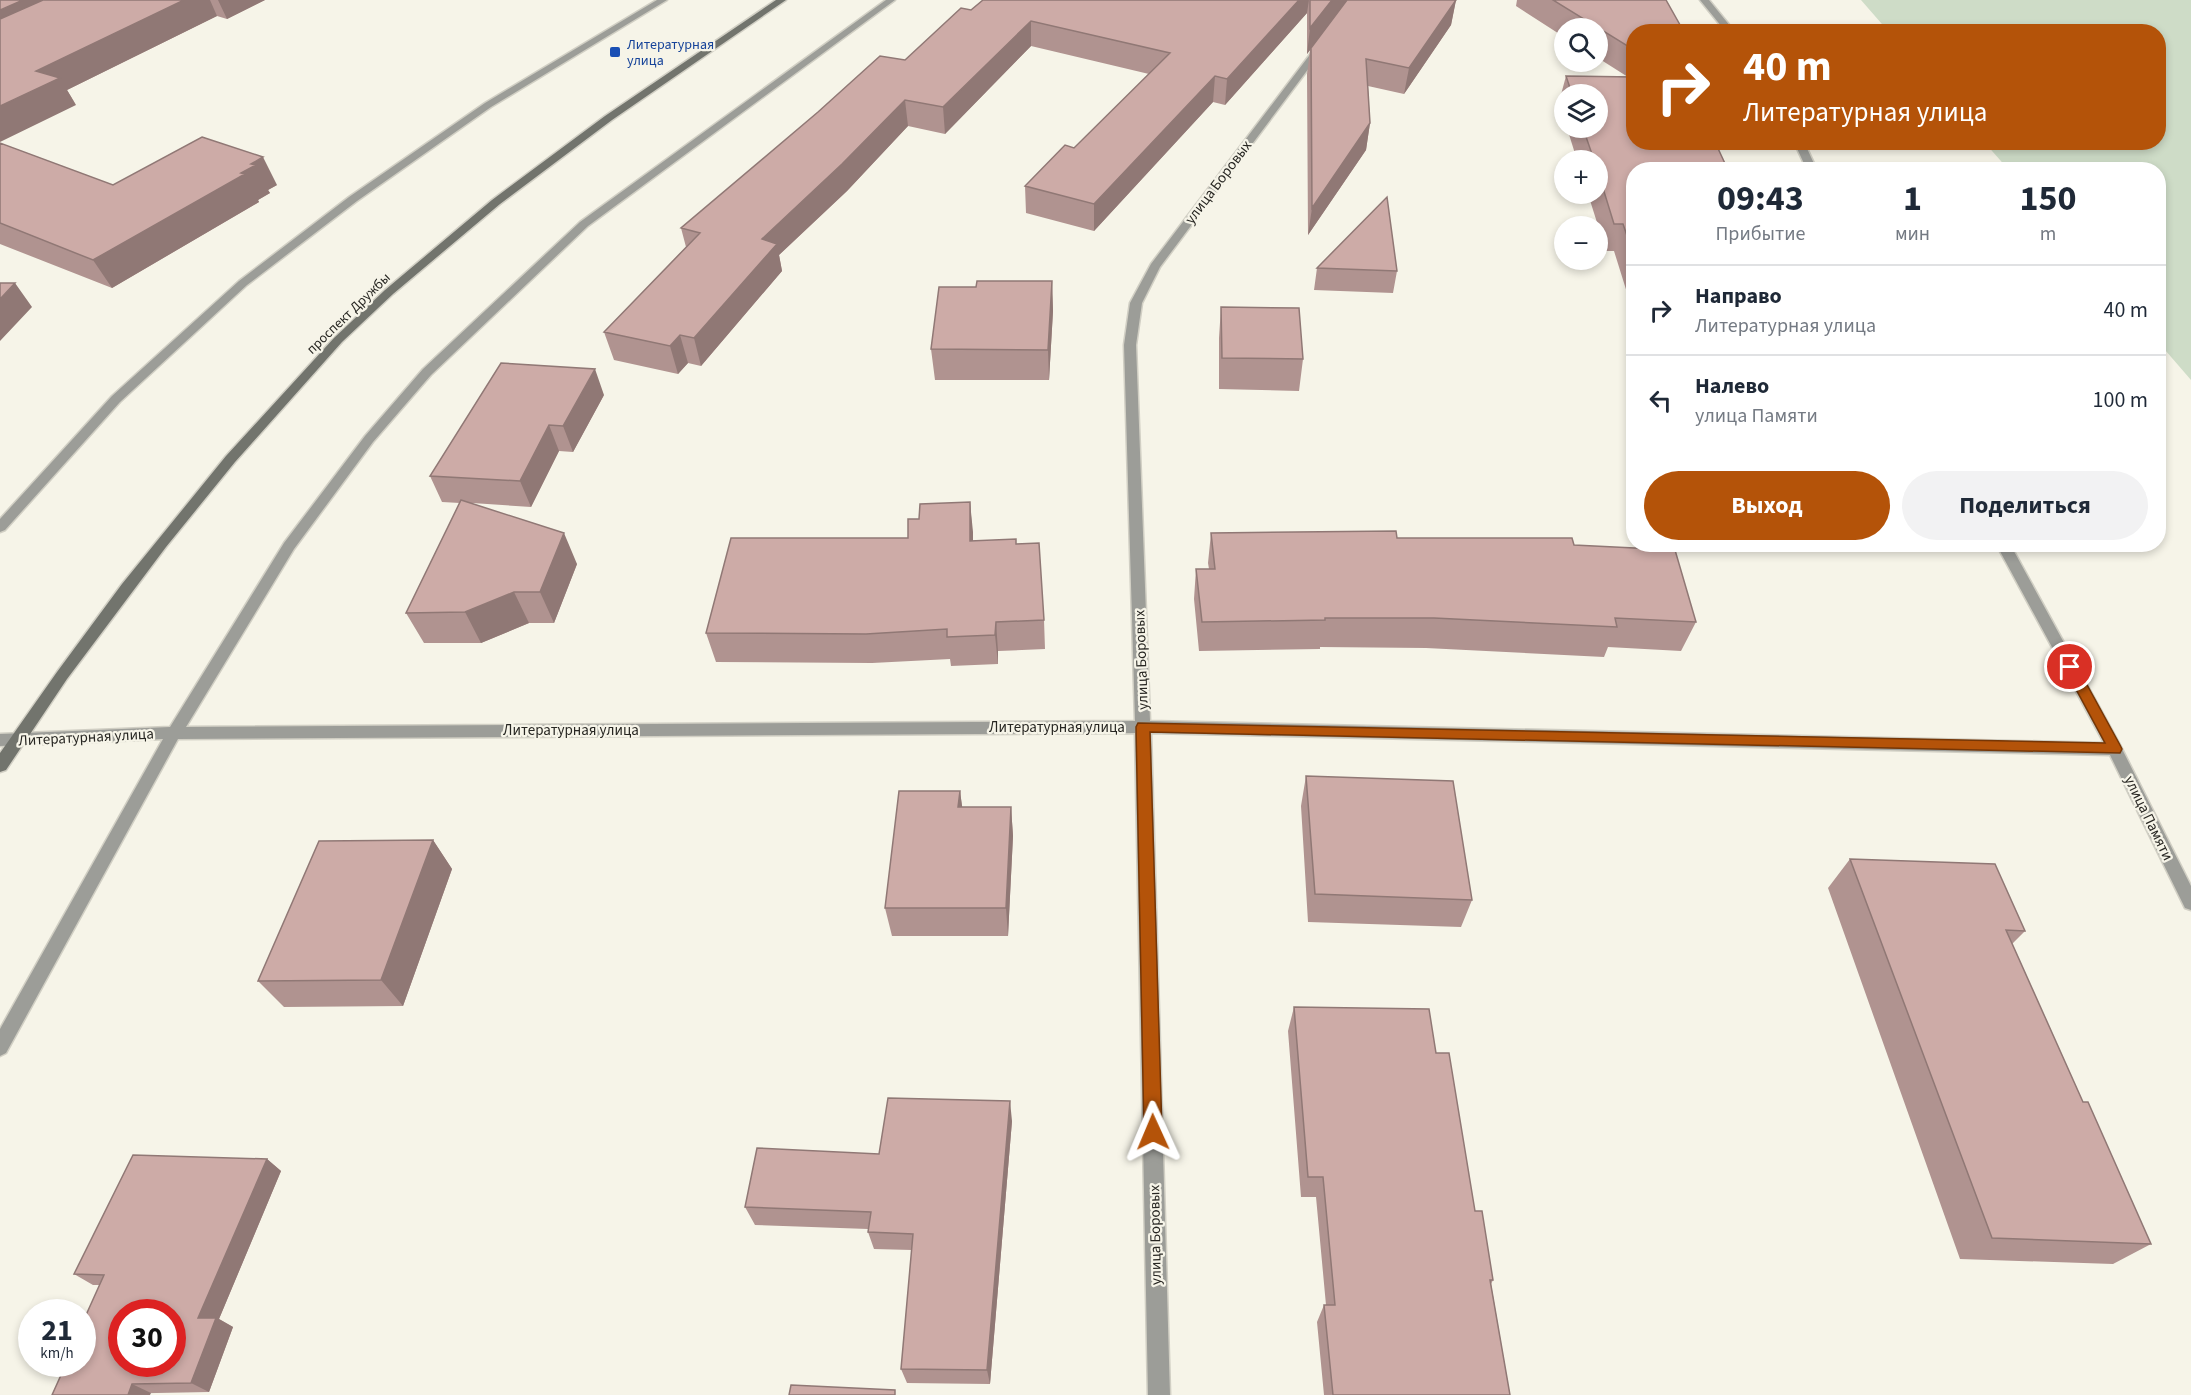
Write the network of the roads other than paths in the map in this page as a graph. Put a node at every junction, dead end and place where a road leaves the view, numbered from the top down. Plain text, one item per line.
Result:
1 (663, 0) edge
2 (782, 0) edge
3 (891, 0) edge
4 (1704, 0) edge
5 (1724, 24) edge
6 (1332, 30) edge
7 (0, 526) edge
8 (2007, 552) edge
9 (1143, 727) junction
10 (174, 733) junction
11 (0, 740) edge
12 (16, 741) junction
13 (2115, 749) junction
14 (0, 766) edge
15 (2191, 903) edge
16 (0, 1047) edge
17 (1159, 1395) edge

1 - 7 street
2 - 12 main road, проспект Дружбы
3 - 10 street
4 - 5 street
6 - 9 street, улица Боровых
8 - 13 street, улица Памяти
9 - 10 street, Литературная улица
9 - 13 street, Литературная улица
9 - 17 street, улица Боровых
10 - 12 street, Литературная улица
10 - 16 street
11 - 12 street, Литературная улица
12 - 14 main road, проспект Дружбы
13 - 15 street, улица Памяти

